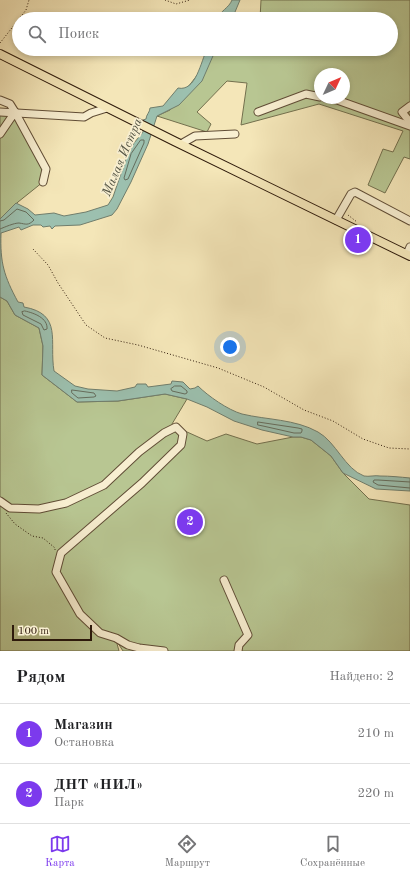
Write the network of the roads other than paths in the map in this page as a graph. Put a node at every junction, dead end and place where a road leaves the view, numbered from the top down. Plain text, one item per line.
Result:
1 (0, 54) edge
2 (314, 96) edge
3 (0, 100) edge
4 (349, 104) edge
5 (410, 106) edge
6 (107, 108) junction
7 (0, 112) edge
8 (14, 112) junction
9 (258, 112) dead end
10 (410, 122) edge
11 (410, 126) edge
12 (0, 134) edge
13 (235, 134) dead end
14 (177, 143) junction
15 (43, 182) dead end
16 (336, 220) junction
17 (410, 221) edge
18 (409, 253) edge
19 (0, 501) edge
20 (224, 580) dead end
21 (164, 651) edge
22 (238, 651) edge

1 - 6 main road
2 - 9 street
3 - 8 street
4 - 11 street
5 - 10 street
6 - 8 street
6 - 14 main road
7 - 8 street
8 - 12 street
8 - 15 street
13 - 14 street
14 - 16 main road
16 - 17 street
16 - 18 main road
19 - 21 street
20 - 22 street

